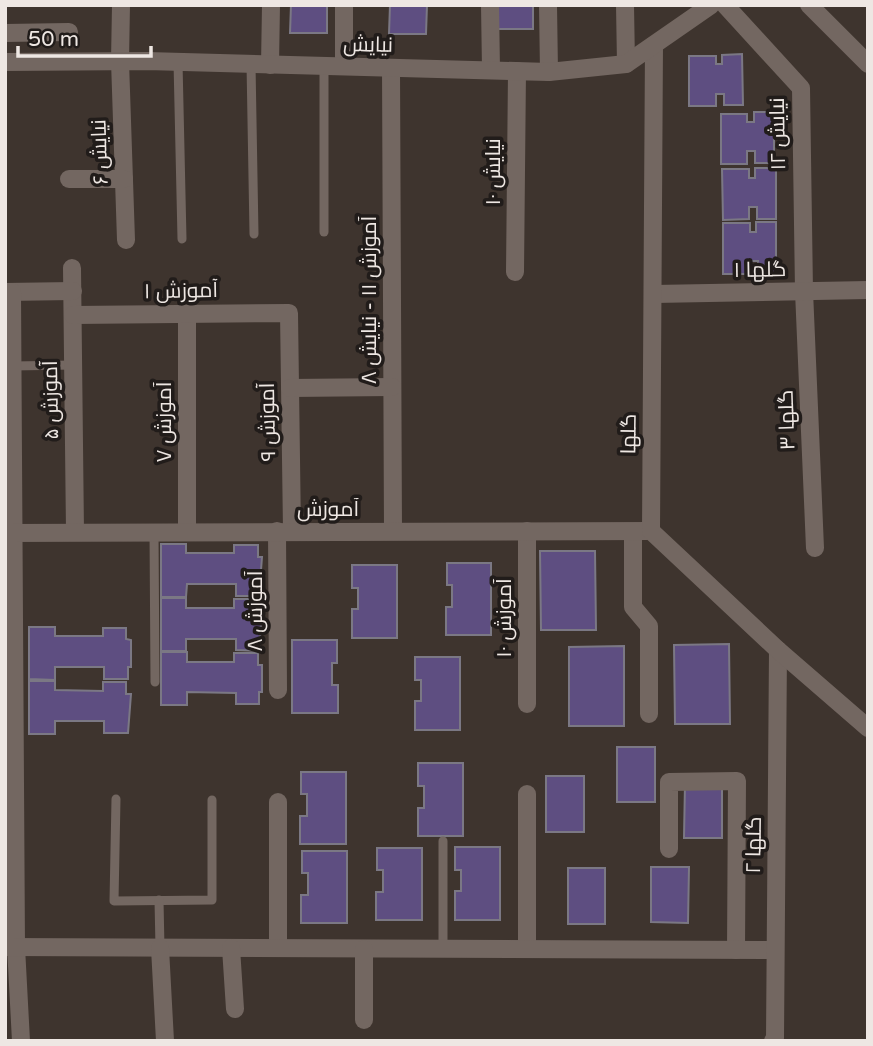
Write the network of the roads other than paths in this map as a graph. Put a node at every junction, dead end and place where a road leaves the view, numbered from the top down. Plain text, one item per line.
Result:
1 (121, 5) edge
2 (271, 5) edge
3 (344, 5) edge
4 (490, 5) edge
5 (548, 5) edge
6 (625, 5) edge
7 (711, 5) edge
8 (725, 5) edge
9 (809, 5) edge
10 (69, 32) dead end
11 (5, 33) edge
12 (654, 45) junction
13 (120, 61) junction
14 (5, 62) edge
15 (178, 62) junction
16 (251, 64) junction
17 (626, 64) junction
18 (868, 64) edge
19 (270, 65) junction
20 (324, 66) junction
21 (344, 66) junction
22 (391, 68) junction
23 (491, 70) junction
24 (517, 71) junction
25 (549, 72) junction
26 (124, 178) junction
27 (69, 179) dead end
28 (324, 232) dead end
29 (254, 234) dead end
30 (182, 239) dead end
31 (125, 240) dead end
32 (72, 268) dead end
33 (515, 272) dead end
34 (868, 290) edge
35 (73, 291) junction
36 (804, 291) junction
37 (9, 292) edge
38 (654, 295) junction
39 (187, 313) junction
40 (289, 313) joint
41 (73, 315) junction
42 (74, 365) junction
43 (12, 366) junction
44 (392, 387) junction
45 (290, 388) junction
46 (154, 531) junction
47 (187, 531) junction
48 (284, 531) junction
49 (393, 531) junction
50 (527, 531) junction
51 (75, 532) junction
52 (642, 532) junction
53 (9, 533) edge
54 (815, 548) dead end
55 (778, 650) junction
56 (155, 682) dead end
57 (278, 690) dead end
58 (527, 704) dead end
59 (649, 714) dead end
60 (868, 728) edge
61 (527, 794) dead end
62 (116, 799) dead end
63 (212, 800) dead end
64 (278, 802) dead end
65 (443, 841) dead end
66 (669, 849) dead end
67 (159, 900) junction
68 (11, 947) edge
69 (160, 948) junction
70 (232, 948) junction
71 (278, 948) junction
72 (364, 949) junction
73 (443, 949) junction
74 (527, 949) junction
75 (736, 950) junction
76 (775, 950) junction
77 (235, 1009) dead end
78 (364, 1020) dead end
79 (21, 1041) edge
80 (165, 1041) edge
81 (773, 1041) edge

1 - 13 street, نیایش ۶
2 - 19 street
3 - 21 street
4 - 23 street
5 - 25 street
6 - 17 street
7 - 12 street, نیایش
8 - 36 street, نیایش ۱۲
9 - 18 street
10 - 11 street
12 - 17 street, نیایش
12 - 38 street, گلها
13 - 14 street, نیایش
13 - 15 street, نیایش
13 - 26 street, نیایش ۶
15 - 16 street, نیایش
15 - 30 lane
16 - 19 street, نیایش
16 - 29 lane
17 - 25 street, نیایش
19 - 20 street, نیایش
20 - 21 street, نیایش
20 - 28 lane
21 - 22 street, نیایش
22 - 23 street, نیایش
22 - 44 street, آموزش ۱۱ - نیایش ۸
23 - 24 street, نیایش
24 - 25 street, نیایش
24 - 33 street, نیایش ۱۰
26 - 27 street
26 - 31 street, نیایش ۶
32 - 35 street, آموزش ۵
34 - 36 street, گلها ۱
35 - 37 street
35 - 41 street, آموزش ۵
36 - 38 street, گلها ۱
36 - 54 street, گلها ۳
37 - 43 street
38 - 52 street, گلها
39 - 40 street, آموزش ۱
39 - 41 street, آموزش ۱
39 - 47 street, آموزش ۷
40 - 45 street, آموزش ۹
41 - 42 street, آموزش ۵
42 - 43 lane
42 - 51 street, آموزش ۵
43 - 53 street
44 - 45 street
44 - 49 street, آموزش ۱۱ - نیایش ۸
45 - 48 street, آموزش ۹
46 - 47 street, آموزش
46 - 51 street, آموزش
46 - 56 lane
47 - 48 street, آموزش
48 - 49 street, آموزش
48 - 57 street, آموزش ۸
49 - 50 street, آموزش
50 - 52 street, آموزش
50 - 58 street, آموزش ۱۰
51 - 53 street, آموزش
52 - 55 street
52 - 59 street, گلها
53 - 68 street
55 - 60 street
55 - 76 street, گلها ۲
61 - 74 street
62 - 67 lane
63 - 67 lane
64 - 71 street
65 - 73 lane
66 - 75 street
67 - 69 lane
68 - 69 street
68 - 79 street
69 - 70 street
69 - 80 street
70 - 71 street
70 - 77 street
71 - 72 street
72 - 73 street
72 - 78 street
73 - 74 street
74 - 75 street
75 - 76 street
76 - 81 street, گلها ۲

